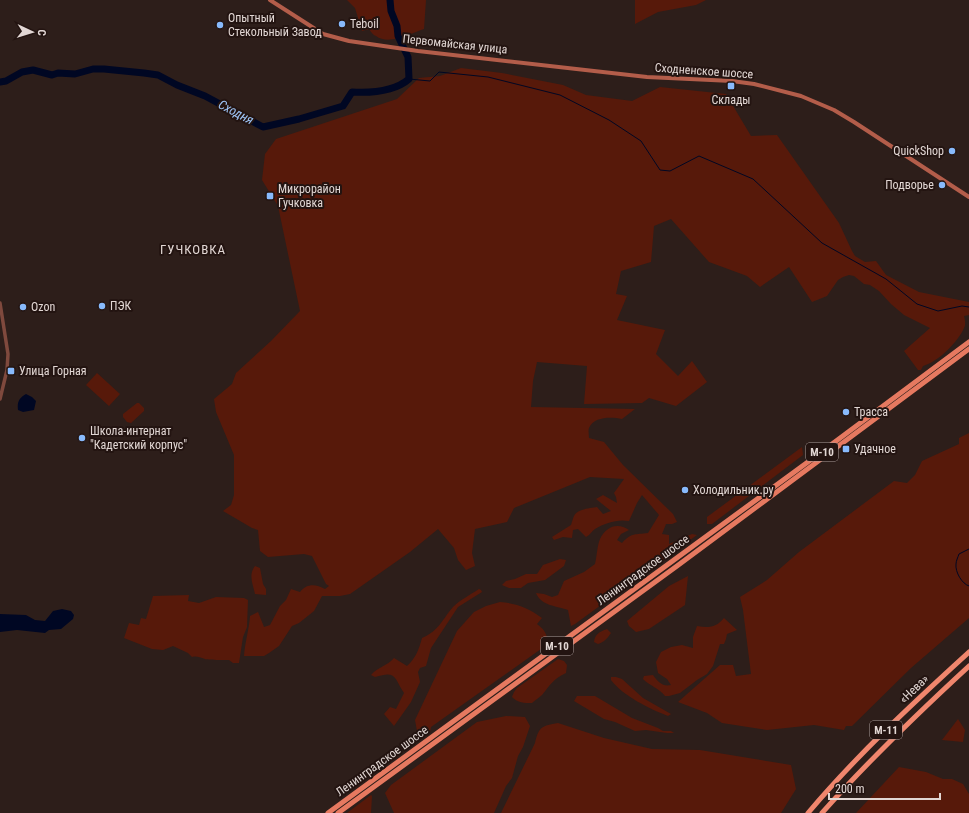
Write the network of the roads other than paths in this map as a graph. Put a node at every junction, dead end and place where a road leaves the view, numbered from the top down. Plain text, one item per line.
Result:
1 (270, 0) edge
2 (648, 77) joint
3 (969, 197) edge
4 (0, 303) edge
5 (969, 342) edge
6 (969, 349) edge
7 (0, 399) edge
8 (969, 652) edge
9 (969, 666) edge
10 (328, 813) edge
11 (338, 813) edge
12 (808, 813) edge
13 (822, 813) edge

1 - 2 main road, Первомайская улица
2 - 3 main road, Сходненское шоссе
4 - 7 street
5 - 10 highway, Ленинградское шоссе / М-10
6 - 11 highway, Ленинградское шоссе / М-10
8 - 12 highway, «Нева» / М-11
9 - 13 highway, «Нева» / М-11

